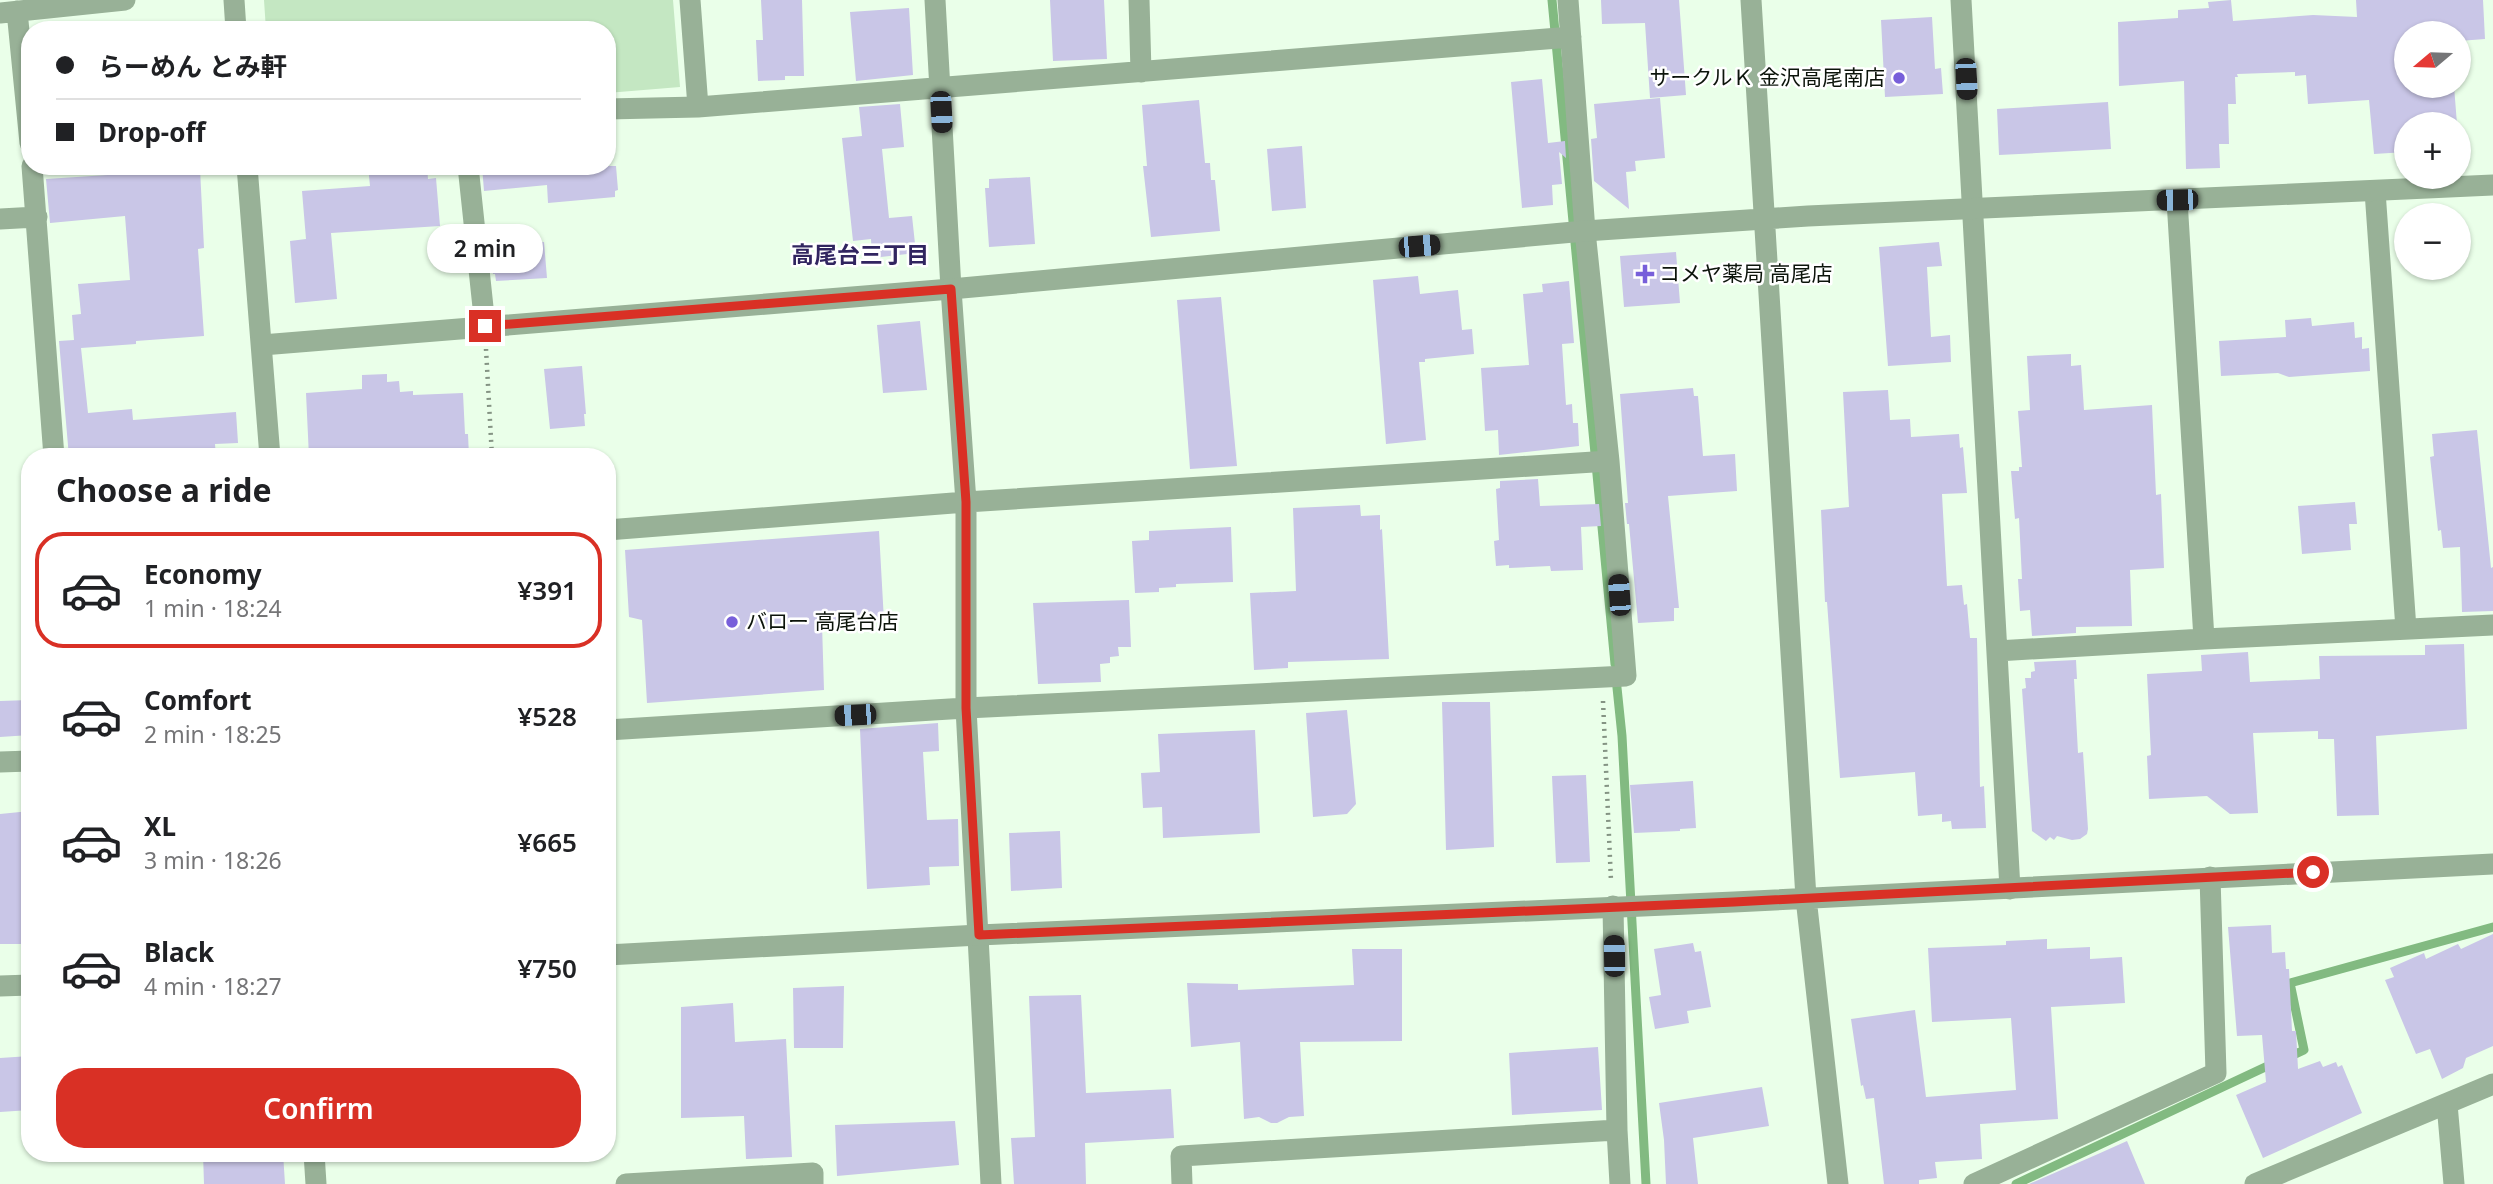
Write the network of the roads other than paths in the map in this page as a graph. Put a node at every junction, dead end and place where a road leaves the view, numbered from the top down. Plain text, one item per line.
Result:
1 (125, 0) edge
2 (234, 0) edge
3 (690, 0) edge
4 (935, 0) edge
5 (1139, 0) edge
6 (1568, 0) edge
7 (1751, 0) edge
8 (1961, 0) edge
9 (9, 12) edge
10 (235, 21) edge
11 (1571, 37) junction
12 (1141, 72) junction
13 (940, 86) junction
14 (21, 87) edge
15 (698, 107) junction
16 (616, 109) edge
17 (33, 175) edge
18 (248, 175) edge
19 (469, 175) edge
20 (2493, 186) edge
21 (2375, 191) junction
22 (2177, 200) junction
23 (1973, 208) junction
24 (37, 217) junction
25 (1764, 218) junction
26 (0, 219) edge
27 (1585, 231) junction
28 (951, 289) junction
29 (485, 326) junction
30 (262, 345) junction
31 (53, 448) edge
32 (269, 448) edge
33 (1609, 461) junction
34 (966, 502) junction
35 (616, 529) edge
36 (2493, 625) edge
37 (2406, 629) junction
38 (2204, 639) junction
39 (1997, 651) junction
40 (966, 708) junction
41 (616, 729) edge
42 (21, 761) edge
43 (0, 762) edge
44 (2493, 864) edge
45 (2210, 877) junction
46 (2010, 889) junction
47 (1806, 898) junction
48 (1612, 906) junction
49 (979, 935) junction
50 (616, 955) edge
51 (21, 985) edge
52 (0, 986) edge
53 (2493, 1084) edge
54 (2447, 1104) junction
55 (1617, 1130) junction
56 (315, 1162) edge
57 (2294, 1176) edge
58 (316, 1184) edge
59 (626, 1184) edge
60 (813, 1184) edge
61 (990, 1184) edge
62 (1182, 1184) edge
63 (1620, 1184) edge
64 (1838, 1184) edge
65 (1974, 1184) edge
66 (2255, 1184) edge
67 (2454, 1184) edge

1 - 9 street
2 - 10 street
3 - 15 street
4 - 13 street
5 - 12 street
6 - 11 street
7 - 25 street
8 - 23 street
9 - 14 street
11 - 12 street
11 - 27 street
12 - 13 street
13 - 15 street
13 - 28 street
15 - 16 street
17 - 24 street
18 - 30 street
19 - 29 street
20 - 21 street
21 - 22 street
21 - 37 street
22 - 23 street
22 - 38 street
23 - 25 street
23 - 39 street
24 - 26 street
24 - 31 street
25 - 27 street
25 - 47 street
27 - 28 street
27 - 33 street
28 - 29 street
28 - 34 street
29 - 30 street
30 - 32 street
33 - 34 street
33 - 40 street
34 - 35 street
34 - 40 street
36 - 37 street
37 - 38 street
38 - 39 street
39 - 46 street
40 - 41 street
40 - 49 street
42 - 43 street
44 - 45 street
45 - 46 street
45 - 65 street
46 - 47 street
47 - 48 street
47 - 64 street
48 - 49 street
48 - 55 street
49 - 50 street
49 - 61 street
51 - 52 street
53 - 54 street
54 - 57 street
54 - 67 street
55 - 62 street
55 - 63 street
56 - 58 street
57 - 66 street
59 - 60 street

